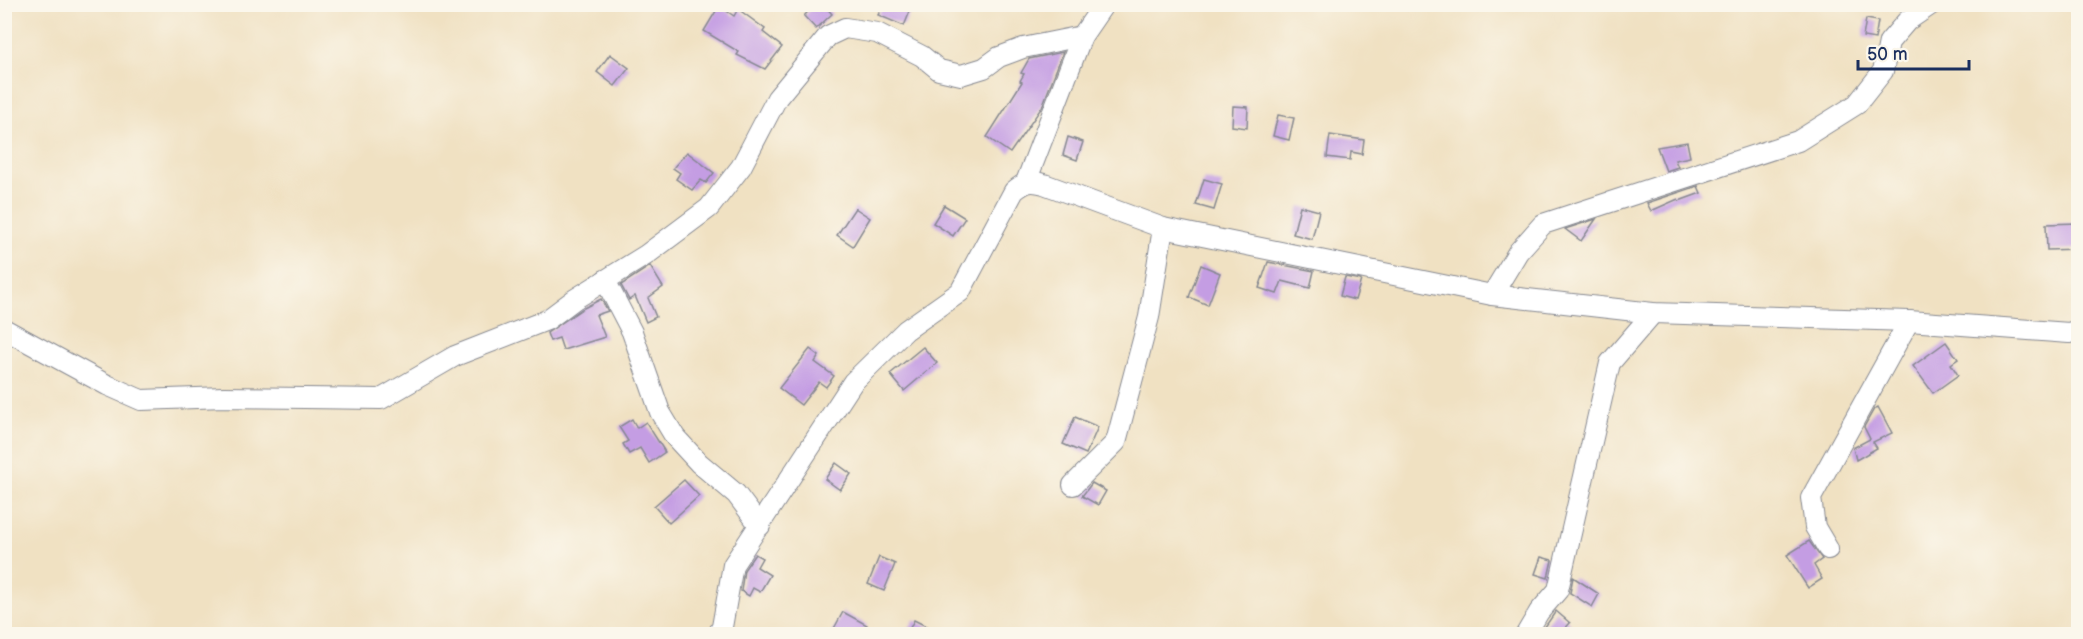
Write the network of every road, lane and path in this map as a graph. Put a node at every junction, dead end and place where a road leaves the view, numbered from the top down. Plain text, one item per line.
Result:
1 (1104, 4) edge
2 (1932, 4) edge
3 (1082, 36) junction
4 (1026, 182) junction
5 (1163, 228) junction
6 (605, 280) junction
7 (1492, 295) junction
8 (1653, 313) junction
9 (1909, 321) junction
10 (4, 329) edge
11 (2079, 330) edge
12 (1073, 485) dead end
13 (760, 526) junction
14 (1828, 549) dead end
15 (718, 634) edge
16 (1526, 634) edge

1 - 3 street
2 - 7 street
3 - 4 street
3 - 6 street
4 - 5 street
4 - 13 street
5 - 7 street
5 - 12 street
6 - 10 street
6 - 13 street
7 - 8 street
8 - 9 street
8 - 16 street
9 - 11 street
9 - 14 street
13 - 15 street

